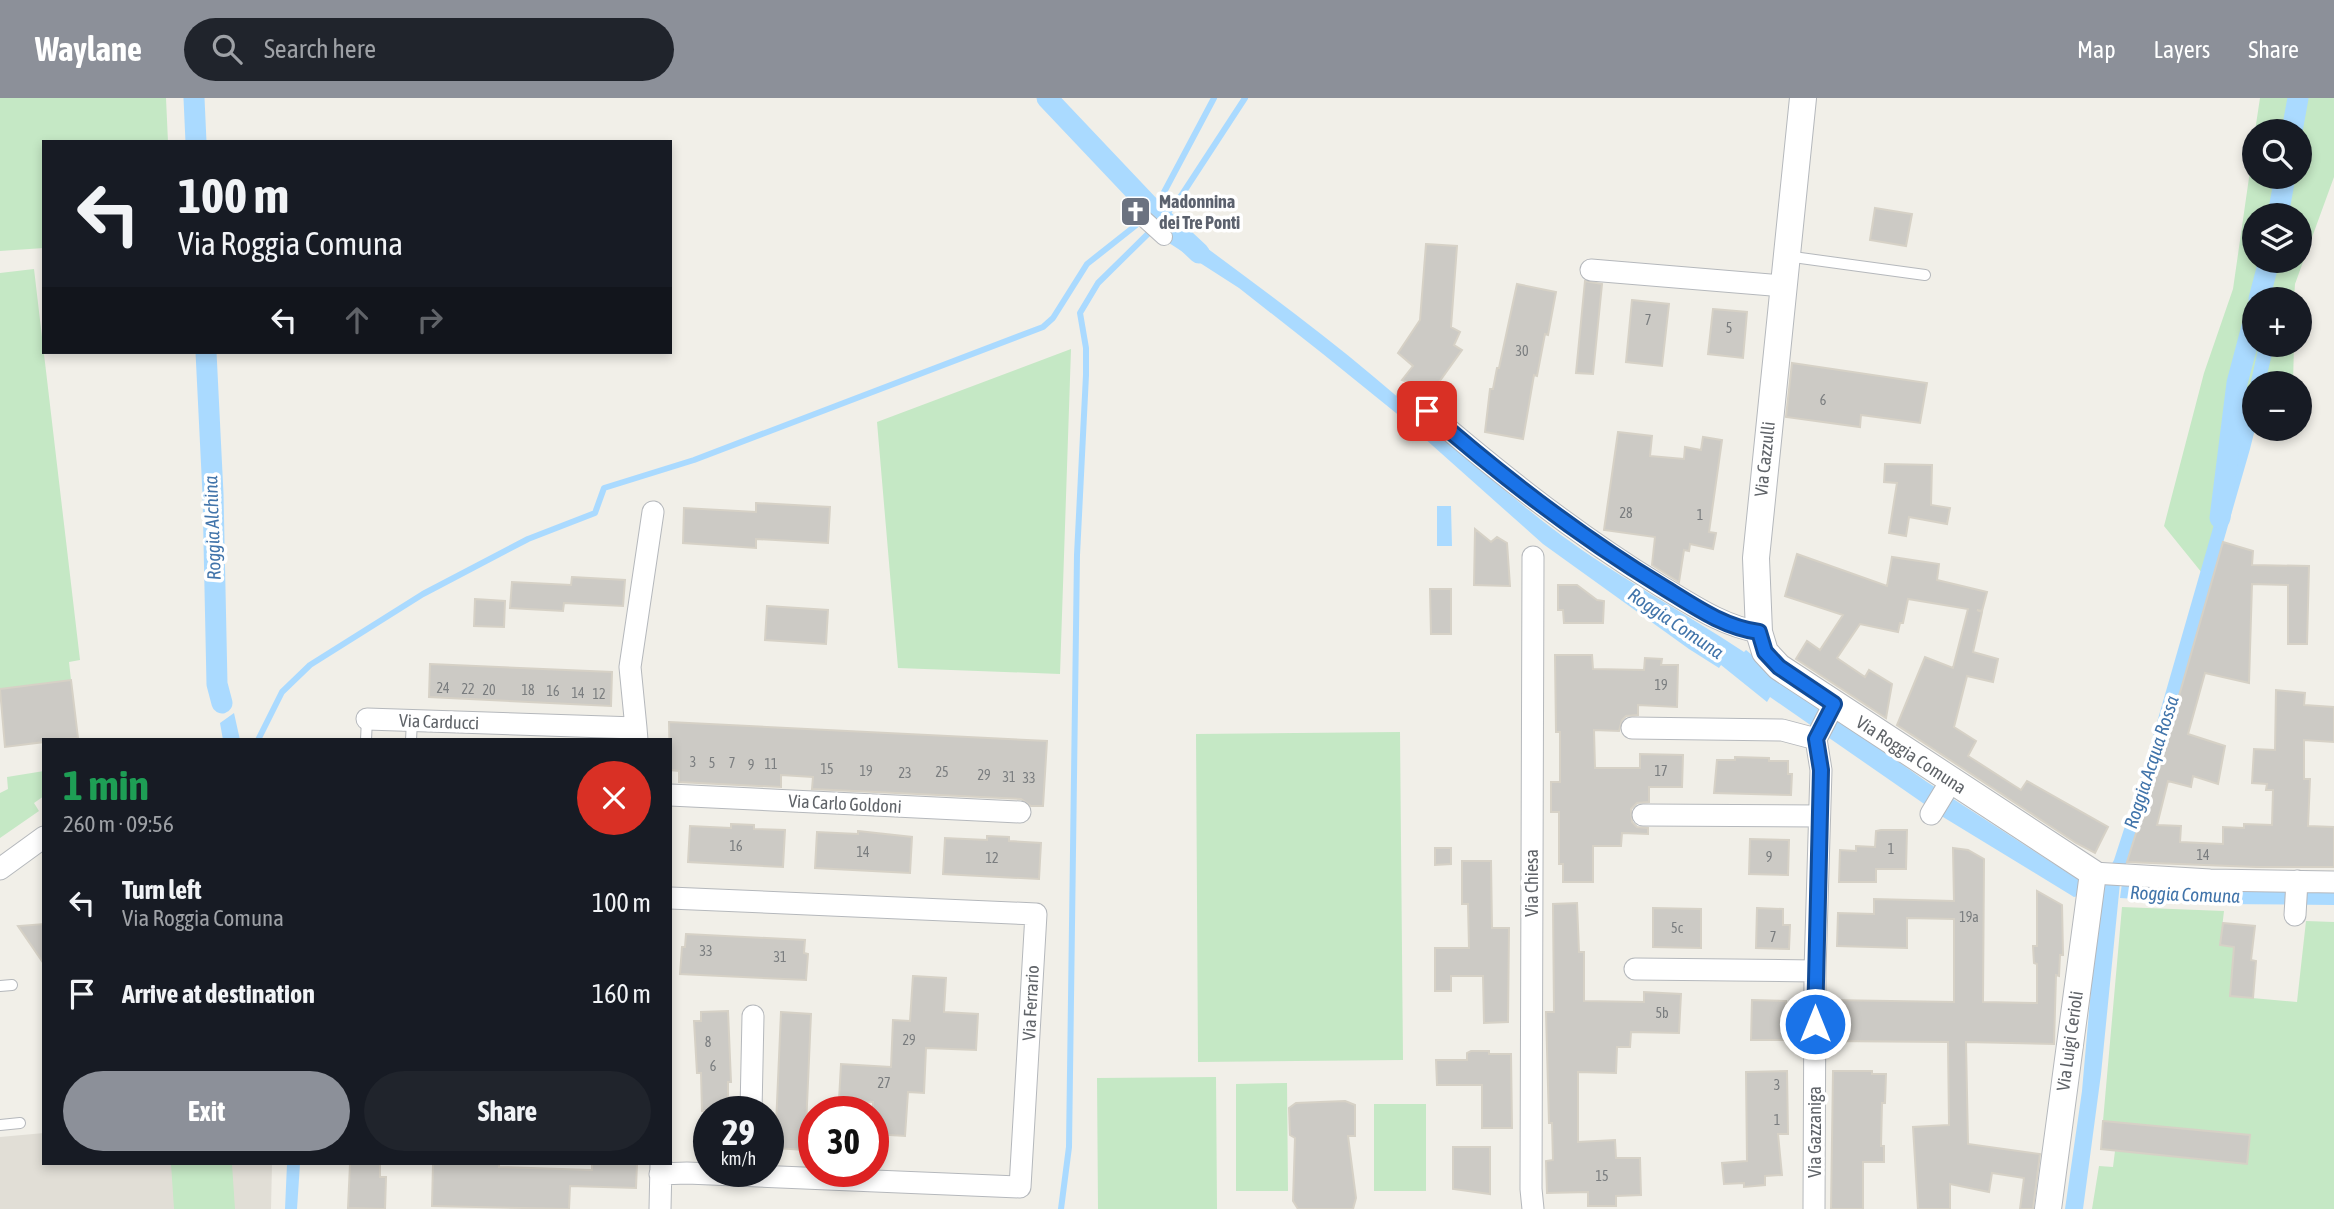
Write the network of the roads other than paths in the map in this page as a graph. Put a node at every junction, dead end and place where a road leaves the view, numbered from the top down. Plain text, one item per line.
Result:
1 (1803, 98) edge
2 (1142, 217) dead end
3 (1164, 237) dead end
4 (1786, 256) junction
5 (1591, 270) dead end
6 (1925, 275) dead end
7 (1783, 286) junction
8 (1408, 395) dead end
9 (653, 512) dead end
10 (1533, 557) dead end
11 (1759, 632) junction
12 (1834, 704) junction
13 (1632, 728) dead end
14 (367, 730) edge
15 (412, 731) edge
16 (636, 734) edge
17 (1816, 739) junction
18 (1951, 781) junction
19 (672, 795) edge
20 (1020, 812) dead end
21 (1931, 814) dead end
22 (1643, 815) dead end
23 (1819, 816) junction
24 (42, 838) edge
25 (0, 869) edge
26 (2107, 874) junction
27 (2297, 881) junction
28 (2334, 882) edge
29 (672, 898) edge
30 (2295, 915) dead end
31 (1635, 969) dead end
32 (1815, 971) junction
33 (12, 985) dead end
34 (0, 986) edge
35 (753, 1016) dead end
36 (751, 1096) edge
37 (20, 1123) dead end
38 (0, 1125) edge
39 (660, 1169) edge
40 (693, 1170) edge
41 (784, 1175) edge
42 (660, 1209) edge
43 (1533, 1209) edge
44 (1814, 1209) edge
45 (2048, 1209) edge

1 - 4 street, Via Cazzulli
2 - 3 street
4 - 6 lane
4 - 7 street, Via Cazzulli
5 - 7 street
7 - 11 street, Via Cazzulli
8 - 11 street
9 - 16 street, Via Carducci
10 - 43 street, Via Chiesa
11 - 12 street, Via Roggia Comuna
12 - 17 street
12 - 18 street, Via Roggia Comuna
13 - 17 street
14 - 15 street, Via Carducci
15 - 16 street, Via Carducci
17 - 23 street, Via Gazzaniga
18 - 21 street
18 - 26 street, Via Roggia Comuna
19 - 20 street, Via Carlo Goldoni
22 - 23 street
23 - 32 street, Via Gazzaniga
24 - 25 street
26 - 27 street, Via Roggia Comuna
26 - 45 street, Via Luigi Cerioli
27 - 28 street, Via Roggia Comuna
27 - 30 street
29 - 41 street, Via Ferrario
31 - 32 street
32 - 44 street, Via Gazzaniga
33 - 34 lane
35 - 36 street
37 - 38 lane
39 - 40 street, Via Ferrario
39 - 42 street, Via Ferrario

